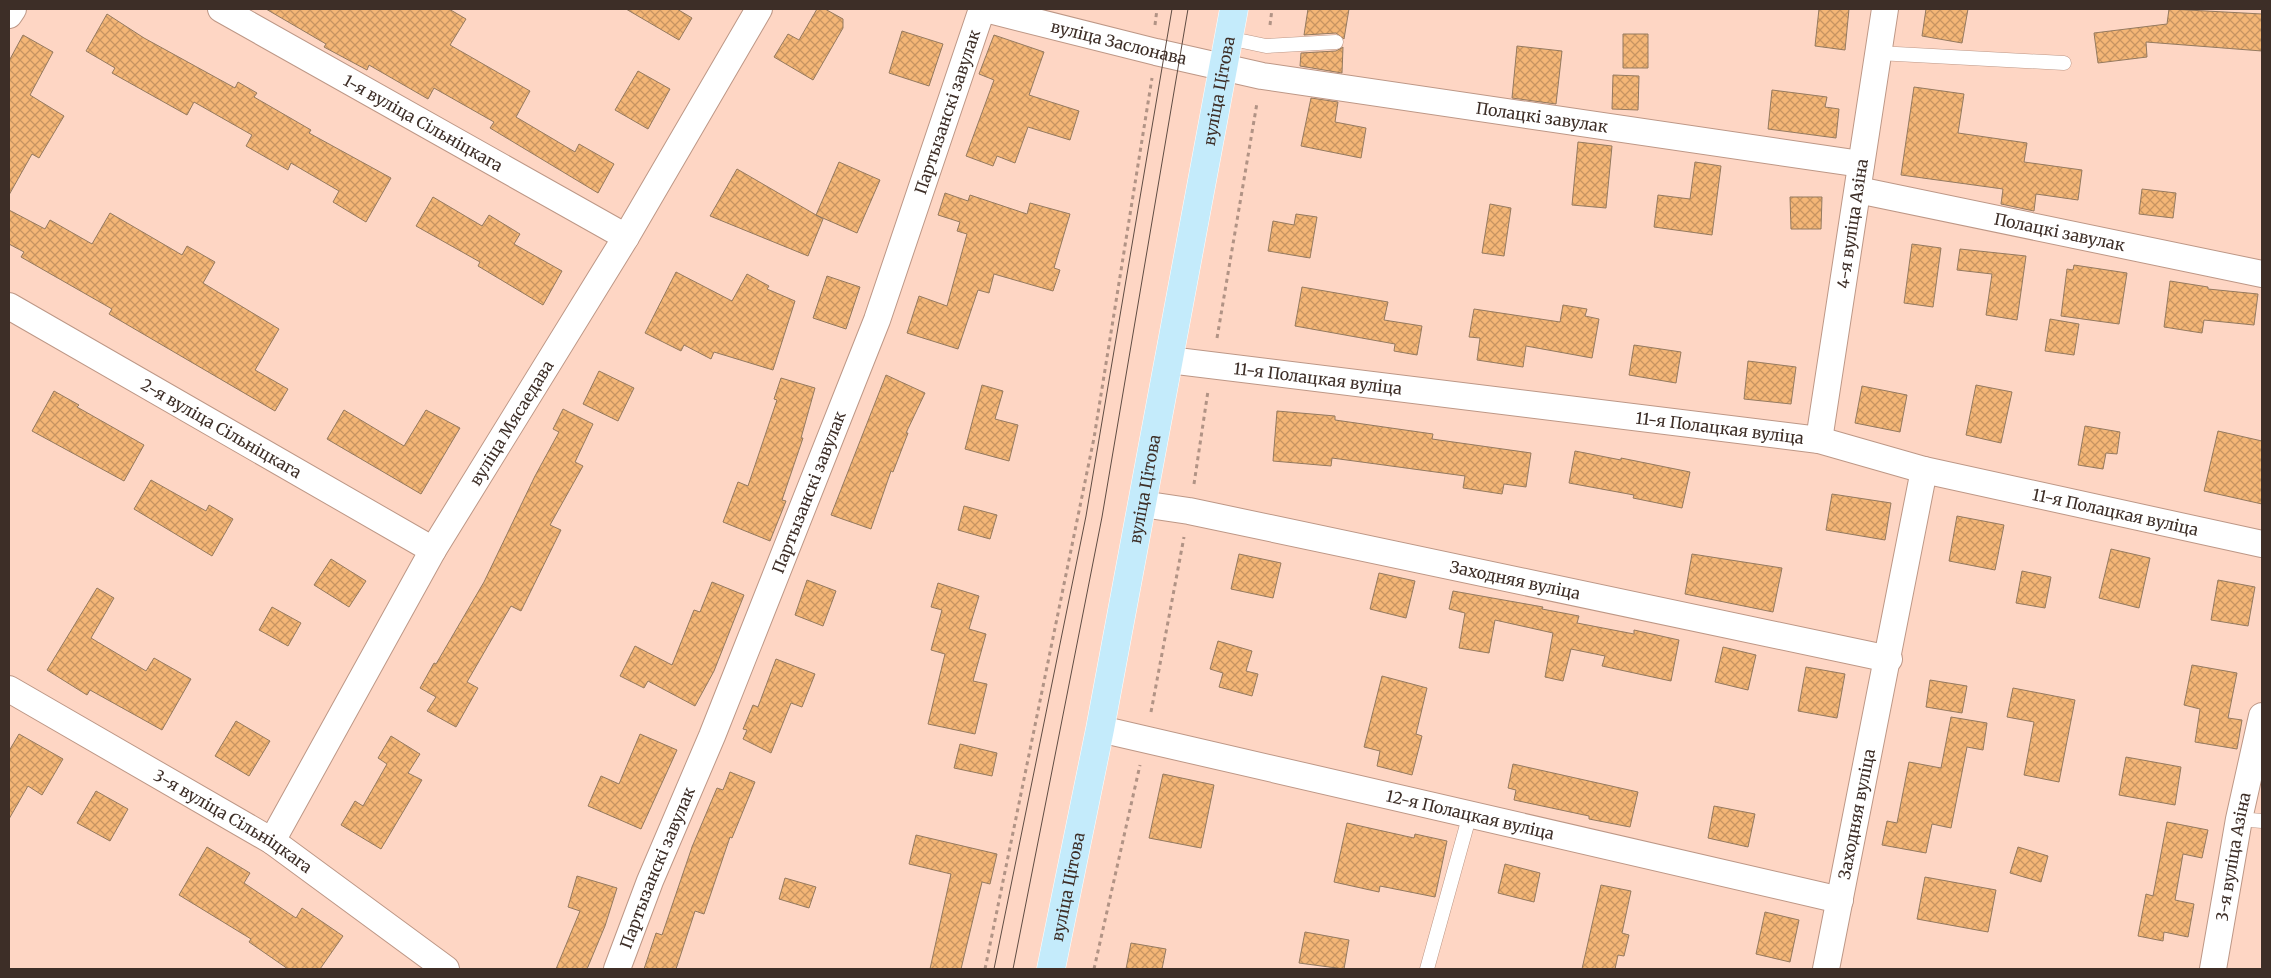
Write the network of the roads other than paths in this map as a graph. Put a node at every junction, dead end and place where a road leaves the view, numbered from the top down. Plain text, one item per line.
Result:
1 (12, 9) edge
2 (221, 9) edge
3 (759, 9) edge
4 (983, 9) edge
5 (1234, 9) edge
6 (1885, 9) edge
7 (9, 15) edge
8 (1228, 38) junction
9 (1336, 42) dead end
10 (1878, 53) junction
11 (2064, 63) dead end
12 (1223, 68) junction
13 (1861, 164) junction
14 (1858, 190) junction
15 (626, 237) junction
16 (2262, 274) edge
17 (9, 306) edge
18 (1169, 360) junction
19 (1819, 440) junction
20 (1924, 470) junction
21 (1142, 504) junction
22 (2262, 544) edge
23 (433, 550) junction
24 (1889, 659) junction
25 (9, 688) edge
26 (2262, 716) edge
27 (1100, 729) junction
28 (1470, 814) junction
29 (2250, 820) edge
30 (272, 841) junction
31 (1840, 900) junction
32 (446, 969) edge
33 (617, 969) edge
34 (1051, 969) edge
35 (1427, 969) edge
36 (1826, 969) edge
37 (2213, 969) edge

1 - 7 street
2 - 15 street, 1-я вуліца Сільніцкага
3 - 15 street, вуліца Мясаедава
4 - 12 street, вуліца Заслонава
4 - 33 street, Партызанскі завулак
5 - 8 main road, вуліца Цітова
6 - 10 street, 4-я вуліца Азіна
8 - 9 lane
8 - 12 main road, вуліца Цітова
10 - 11 lane
10 - 13 street, 4-я вуліца Азіна
12 - 13 street, Полацкі завулак
12 - 18 main road, вуліца Цітова
13 - 14 street, 4-я вуліца Азіна
14 - 16 street, Полацкі завулак
14 - 19 street, 4-я вуліца Азіна
15 - 23 street, вуліца Мясаедава
17 - 23 street, 2-я вуліца Сільніцкага
18 - 19 street, 11-я Полацкая вуліца
18 - 21 main road, вуліца Цітова
19 - 20 street, 11-я Полацкая вуліца
20 - 22 street, 11-я Полацкая вуліца
20 - 24 street, Заходняя вуліца
21 - 24 street, Заходняя вуліца
21 - 27 main road, вуліца Цітова
23 - 30 street, вуліца Мясаедава
24 - 31 street, Заходняя вуліца
25 - 30 street, 3-я вуліца Сільніцкага
26 - 29 street, 3-я вуліца Азіна
27 - 28 street, 12-я Полацкая вуліца
27 - 34 main road, вуліца Цітова
28 - 31 street, 12-я Полацкая вуліца
28 - 35 lane
29 - 37 street, 3-я вуліца Азіна
30 - 32 street, 3-я вуліца Сільніцкага
31 - 36 street, Заходняя вуліца

